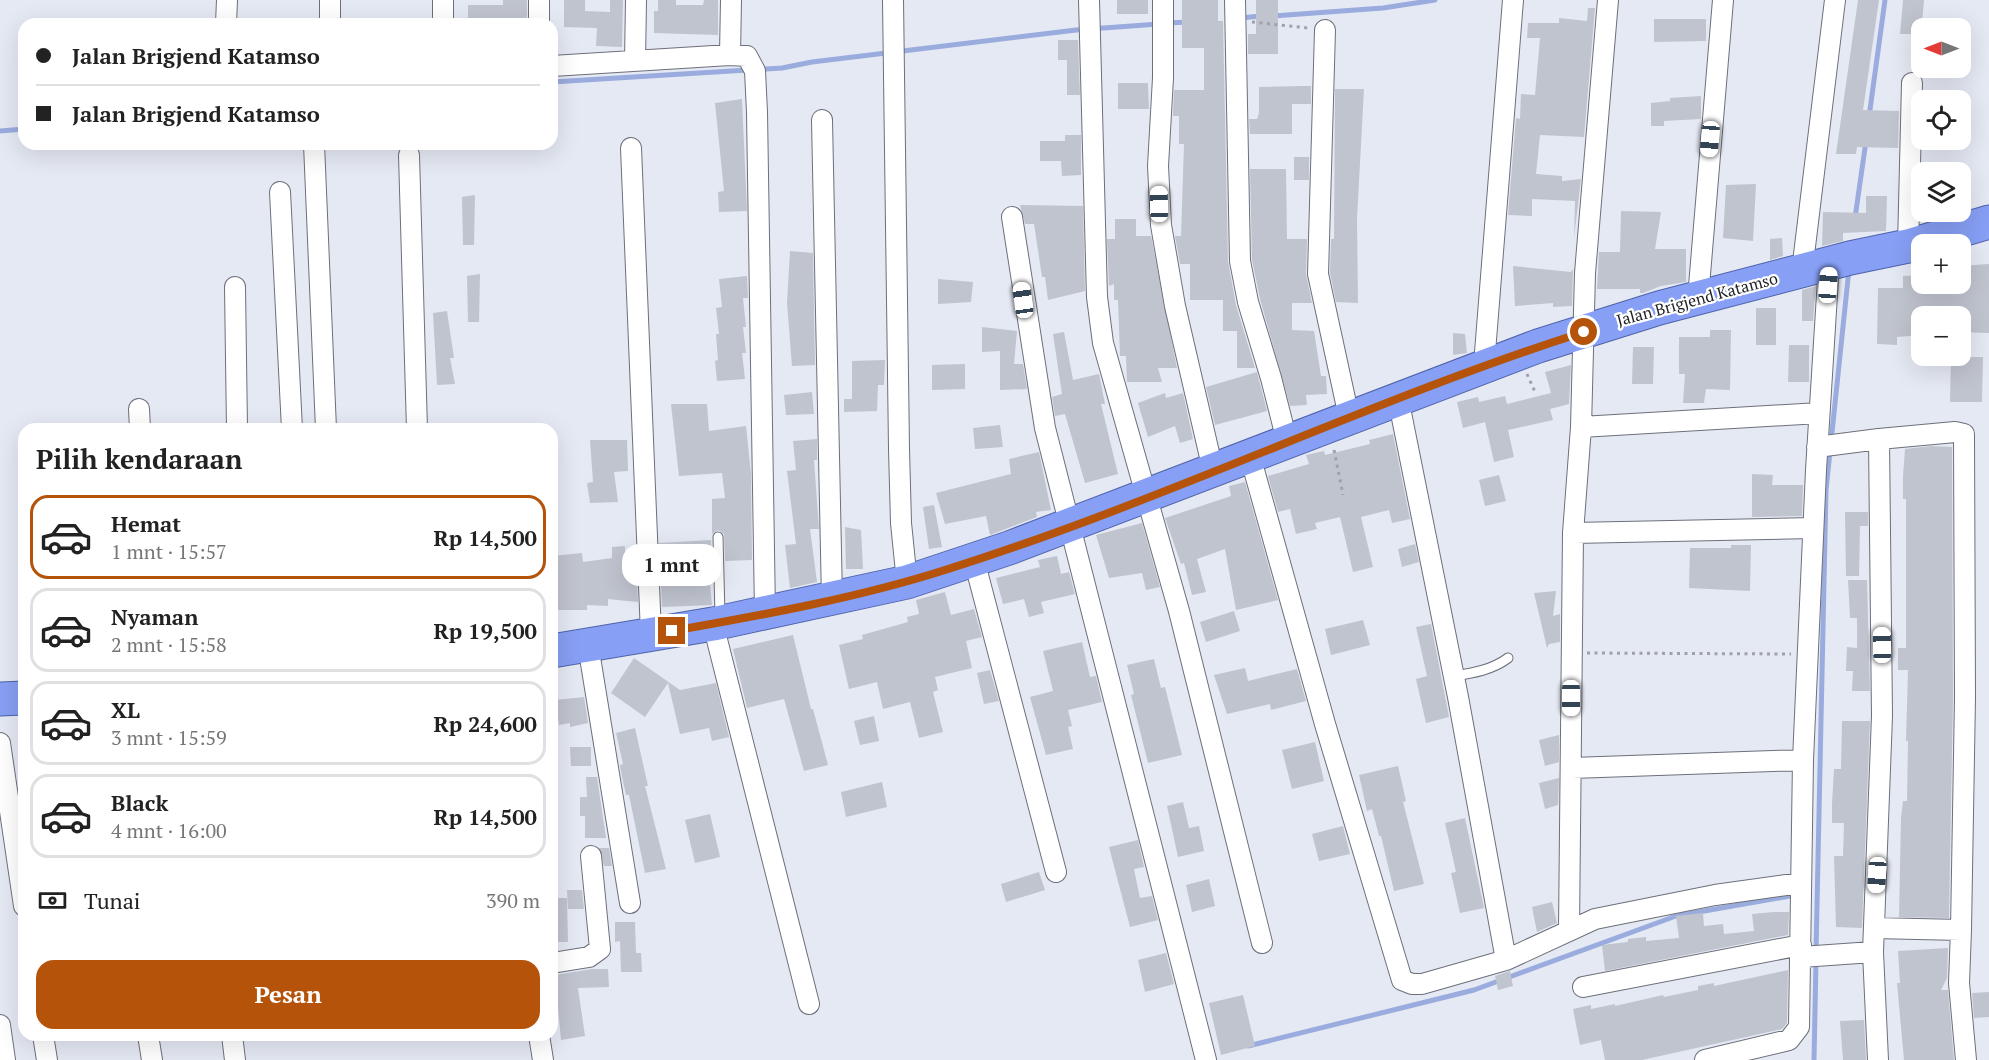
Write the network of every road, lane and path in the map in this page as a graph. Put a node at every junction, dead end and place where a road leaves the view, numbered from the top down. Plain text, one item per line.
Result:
1 (226, 0) edge
2 (330, 0) edge
3 (443, 0) edge
4 (539, 0) edge
5 (636, 0) edge
6 (731, 0) edge
7 (893, 0) edge
8 (1089, 0) edge
9 (1163, 0) edge
10 (1235, 0) edge
11 (1512, 0) edge
12 (1608, 0) edge
13 (1723, 0) edge
14 (1834, 0) edge
15 (226, 18) edge
16 (330, 18) edge
17 (443, 18) edge
18 (539, 18) edge
19 (1235, 20) junction
20 (1325, 30) joint
21 (730, 55) junction
22 (635, 61) junction
23 (558, 66) edge
24 (1912, 83) dead end
25 (822, 120) dead end
26 (631, 148) dead end
27 (314, 150) edge
28 (409, 155) dead end
29 (280, 192) dead end
30 (1011, 217) dead end
31 (1989, 222) edge
32 (1908, 246) junction
33 (1816, 267) junction
34 (234, 286) dead end
35 (1698, 298) junction
36 (1584, 332) junction
37 (1484, 365) junction
38 (1398, 398) junction
39 (1819, 413) junction
40 (237, 423) edge
41 (292, 423) edge
42 (326, 423) edge
43 (417, 423) edge
44 (1335, 423) junction
45 (1581, 427) junction
46 (1879, 439) junction
47 (1287, 441) junction
48 (1817, 447) junction
49 (1250, 456) junction
50 (1213, 470) junction
51 (1343, 495) dead end
52 (1146, 497) junction
53 (1070, 526) junction
54 (1813, 528) junction
55 (1573, 533) junction
56 (718, 537) dead end
57 (974, 560) junction
58 (907, 582) junction
59 (832, 600) junction
60 (765, 613) junction
61 (717, 623) junction
62 (651, 634) junction
63 (588, 645) junction
64 (558, 650) edge
65 (1571, 653) junction
66 (1808, 654) junction
67 (1508, 658) dead end
68 (1454, 676) junction
69 (18, 698) edge
70 (0, 699) edge
71 (0, 743) edge
72 (1803, 760) junction
73 (1572, 768) junction
74 (591, 856) dead end
75 (18, 865) edge
76 (1056, 872) dead end
77 (1801, 883) junction
78 (630, 903) dead end
79 (1874, 928) junction
80 (1569, 930) junction
81 (1960, 930) junction
82 (1262, 943) dead end
83 (1801, 951) junction
84 (1873, 952) junction
85 (1506, 960) junction
86 (558, 962) edge
87 (1583, 987) dead end
88 (809, 1004) dead end
89 (0, 1025) edge
90 (44, 1041) edge
91 (149, 1041) edge
92 (233, 1041) edge
93 (541, 1041) edge
94 (1745, 1056) edge
95 (5, 1060) edge
96 (47, 1060) edge
97 (152, 1060) edge
98 (235, 1060) edge
99 (543, 1060) edge
100 (1206, 1060) edge
101 (1705, 1060) edge
102 (1878, 1060) edge
103 (1966, 1060) edge

1 - 15 street
2 - 16 street
3 - 17 street
4 - 18 street
5 - 22 street
6 - 21 street
7 - 58 street
8 - 52 street
9 - 50 street
10 - 19 street
11 - 37 street
12 - 36 street
13 - 35 street
14 - 33 street
19 - 20 path
19 - 47 street
20 - 44 street
21 - 22 street
21 - 60 street
22 - 23 street
24 - 32 street
25 - 59 street
26 - 62 street
27 - 42 street
28 - 43 street
29 - 41 street
30 - 53 street
31 - 32 highway, Jalan Brigjend Katamso
32 - 33 highway, Jalan Brigjend Katamso
33 - 35 highway, Jalan Brigjend Katamso
33 - 39 street
34 - 40 street
35 - 36 highway, Jalan Brigjend Katamso
36 - 37 highway, Jalan Brigjend Katamso
36 - 45 street
37 - 38 highway, Jalan Brigjend Katamso
38 - 44 highway, Jalan Brigjend Katamso
38 - 68 street
39 - 45 street
39 - 48 street
44 - 47 highway, Jalan Brigjend Katamso
44 - 51 path
45 - 55 street
46 - 48 street
46 - 79 street
46 - 81 street
47 - 49 highway, Jalan Brigjend Katamso
48 - 54 street
49 - 50 highway, Jalan Brigjend Katamso
49 - 85 street
50 - 52 highway, Jalan Brigjend Katamso
52 - 53 highway, Jalan Brigjend Katamso
52 - 82 street
53 - 57 highway, Jalan Brigjend Katamso
53 - 100 street
54 - 55 street
54 - 66 street
55 - 65 street
56 - 61 lane
57 - 58 highway, Jalan Brigjend Katamso
57 - 76 street
58 - 59 highway, Jalan Brigjend Katamso
59 - 60 highway, Jalan Brigjend Katamso
60 - 61 highway, Jalan Brigjend Katamso
61 - 62 highway, Jalan Brigjend Katamso
61 - 88 street
62 - 63 highway, Jalan Brigjend Katamso
63 - 64 highway, Jalan Brigjend Katamso
63 - 78 street
65 - 66 path
65 - 73 street
66 - 72 street
67 - 68 lane
68 - 85 street
69 - 70 highway
71 - 75 street
72 - 73 street
72 - 77 street
73 - 80 street
74 - 86 street
77 - 80 street
77 - 83 street
79 - 81 street
79 - 84 street
80 - 85 street
81 - 103 street
83 - 84 street
83 - 87 street
83 - 94 street
84 - 102 street
89 - 95 street
90 - 96 street
91 - 97 street
92 - 98 street
93 - 99 street
94 - 101 street

